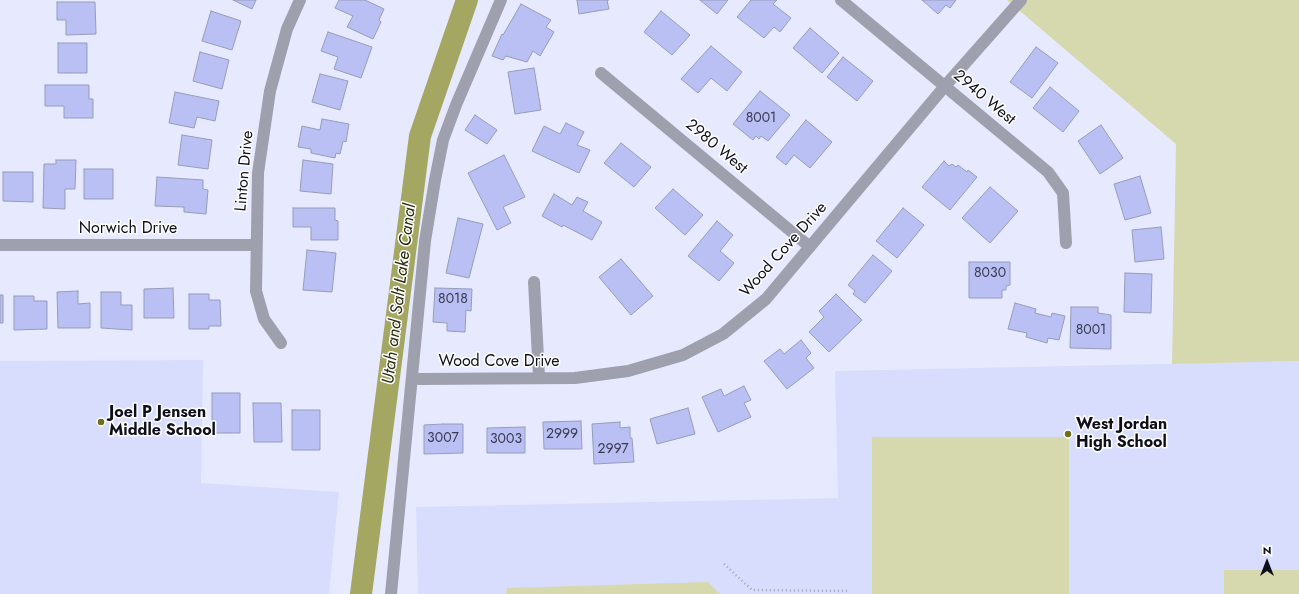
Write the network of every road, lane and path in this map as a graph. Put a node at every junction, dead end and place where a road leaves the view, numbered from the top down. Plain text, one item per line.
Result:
1 (300, 0) edge
2 (501, 0) edge
3 (841, 0) edge
4 (1021, 0) edge
5 (600, 73) dead end
6 (945, 86) junction
7 (1066, 243) dead end
8 (0, 245) edge
9 (256, 245) junction
10 (810, 247) junction
11 (534, 282) dead end
12 (281, 343) dead end
13 (539, 378) junction
14 (419, 379) dead end
15 (724, 564) dead end
16 (848, 591) dead end
17 (769, 592) edge
18 (391, 594) edge

1 - 9 street, Linton Drive
2 - 18 street
3 - 6 street, 2940 West
4 - 6 street, Wood Cove Drive
5 - 10 street, 2980 West
6 - 7 street, 2940 West
6 - 10 street, Wood Cove Drive
8 - 9 street, Norwich Drive
9 - 12 street, Linton Drive
10 - 13 street, Wood Cove Drive
11 - 13 street
13 - 14 street, Wood Cove Drive
15 - 17 path
16 - 17 path

